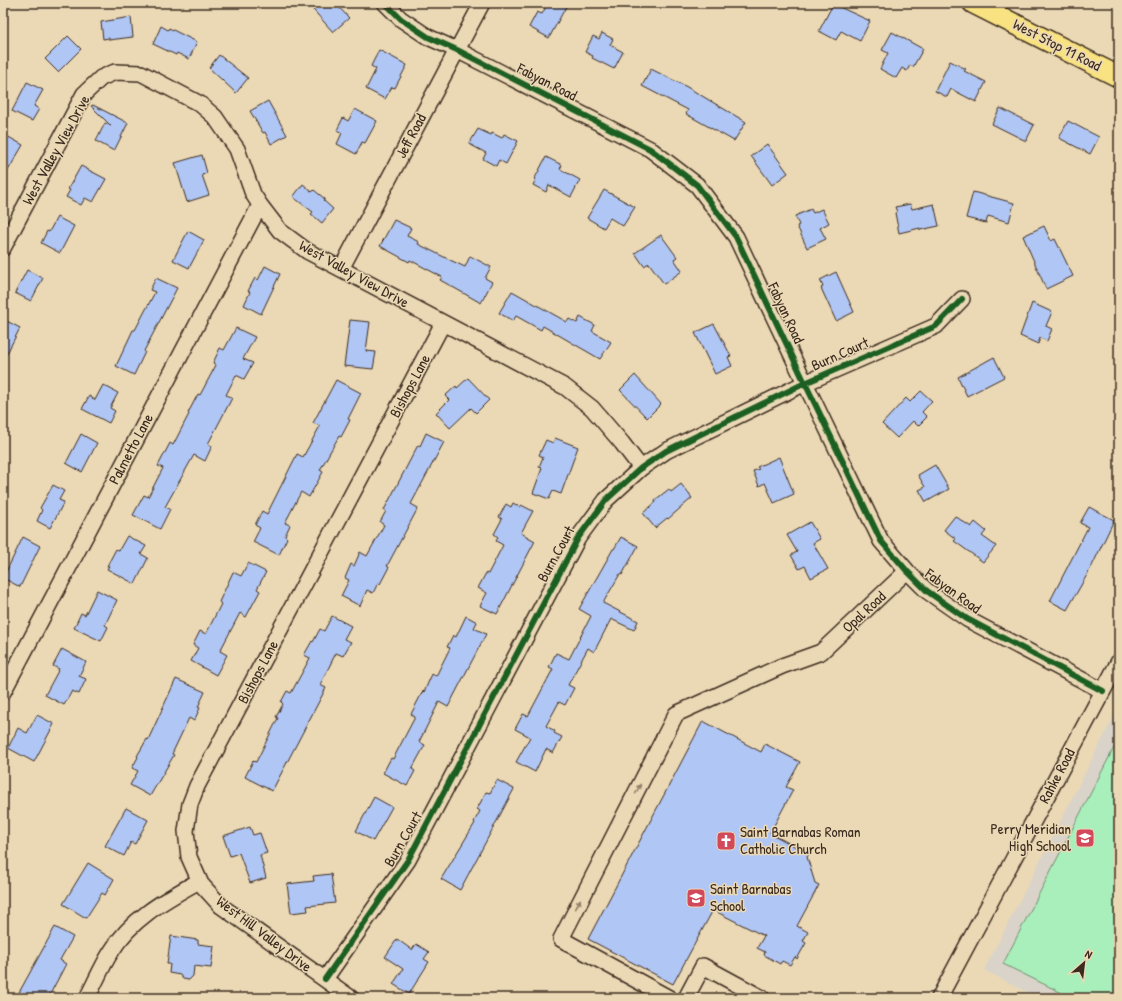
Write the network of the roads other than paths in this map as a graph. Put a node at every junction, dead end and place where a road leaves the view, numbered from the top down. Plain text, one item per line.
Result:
1 (385, 3) edge
2 (482, 3) edge
3 (973, 3) edge
4 (457, 50) junction
5 (1119, 77) edge
6 (260, 205) junction
7 (3, 248) edge
8 (341, 269) junction
9 (962, 299) dead end
10 (443, 323) junction
11 (805, 383) junction
12 (641, 468) junction
13 (907, 571) junction
14 (1119, 661) edge
15 (1103, 691) junction
16 (3, 692) edge
17 (199, 881) junction
18 (325, 979) junction
19 (87, 998) edge
20 (351, 998) edge
21 (669, 998) edge
22 (686, 998) edge
23 (762, 998) edge
24 (939, 998) edge

1 - 4 street, Fabyan Road
2 - 4 street, Jeff Road
3 - 5 main road, West Stop 11 Road
4 - 8 street, Jeff Road
4 - 11 street, Fabyan Road
6 - 7 street, West Valley View Drive
6 - 8 street, West Valley View Drive
6 - 16 street, Palmetto Lane
8 - 10 street, West Valley View Drive
9 - 11 street, Burn Court
10 - 12 street, West Valley View Drive
10 - 17 street, Bishops Lane
11 - 12 street, Burn Court
11 - 13 street, Fabyan Road
12 - 18 street, Burn Court
13 - 15 street, Fabyan Road
21 -> 13 street, Opal Road
14 - 15 street, Rahke Road
15 - 24 street, Rahke Road
17 - 18 street, West Hill Valley Drive
17 - 19 street
18 - 20 street, West Hill Valley Drive
22 - 23 street

